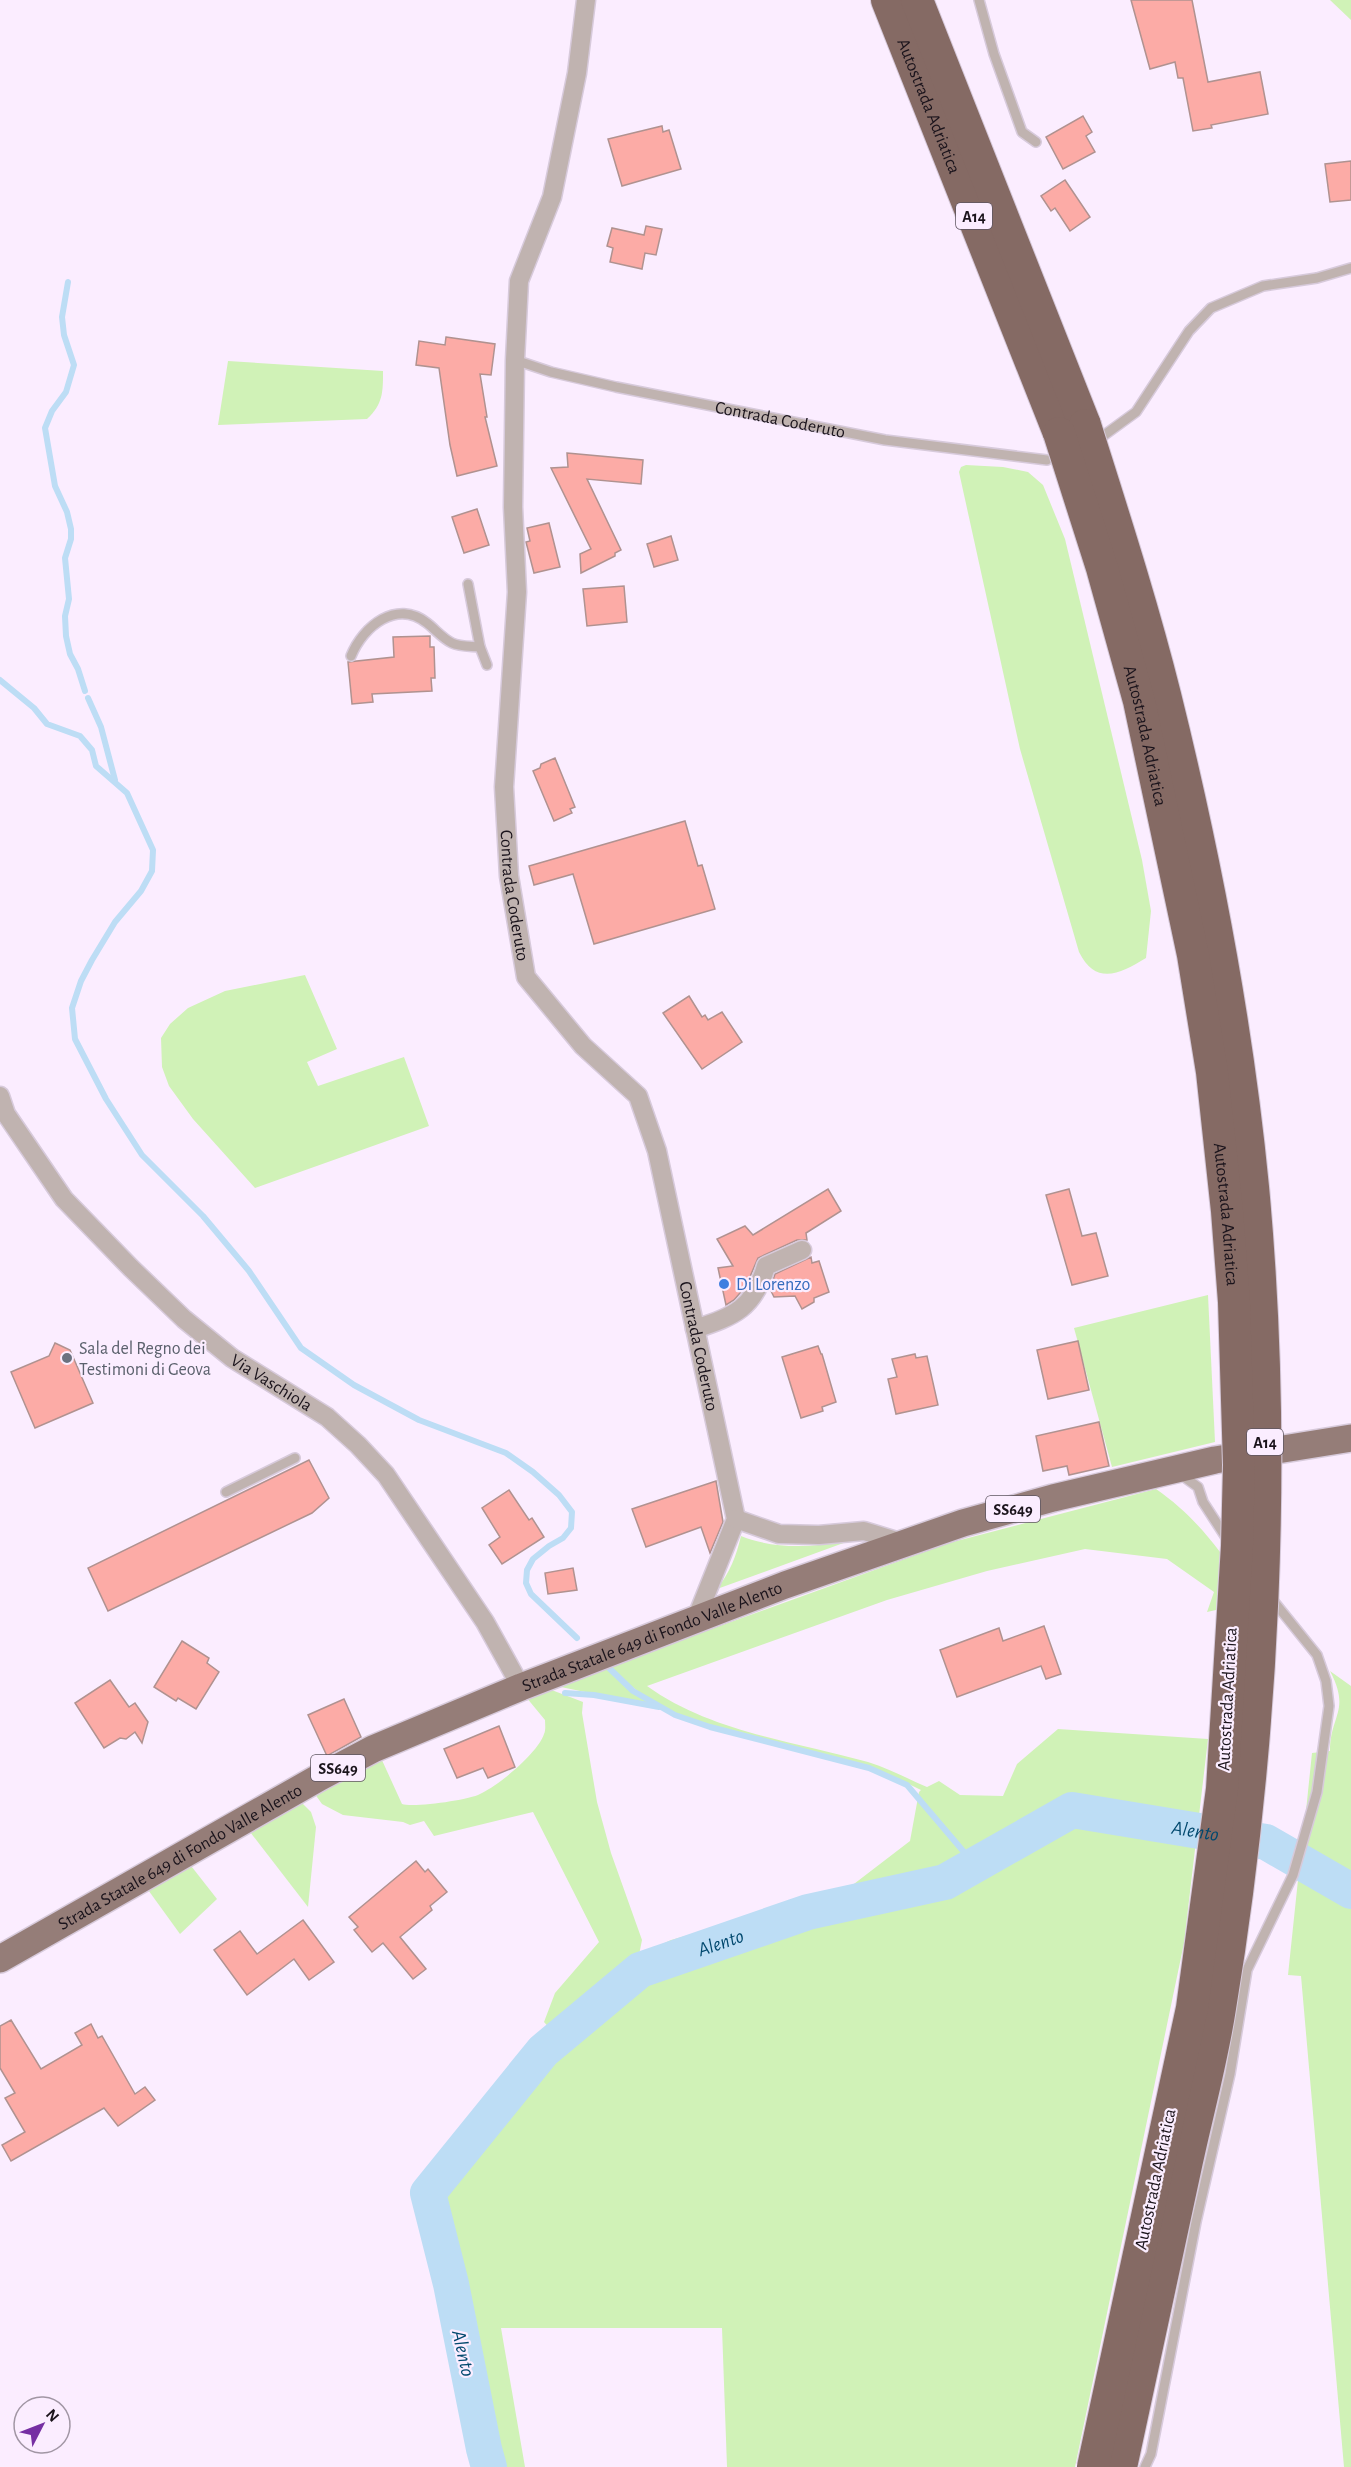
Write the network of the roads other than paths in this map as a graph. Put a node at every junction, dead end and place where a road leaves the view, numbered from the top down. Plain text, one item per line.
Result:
1 (586, 0) edge
2 (887, 0) edge
3 (917, 0) edge
4 (979, 0) edge
5 (1036, 142) dead end
6 (1351, 268) edge
7 (515, 360) junction
8 (1074, 438) junction
9 (468, 584) dead end
10 (480, 647) junction
11 (351, 656) dead end
12 (487, 665) dead end
13 (0, 1096) edge
14 (802, 1250) dead end
15 (695, 1329) junction
16 (1351, 1438) edge
17 (295, 1458) dead end
18 (1174, 1469) junction
19 (226, 1492) dead end
20 (736, 1519) junction
21 (903, 1543) junction
22 (696, 1619) junction
23 (521, 1687) junction
24 (0, 1959) edge
25 (1093, 2467) edge
26 (1121, 2467) edge
27 (1144, 2467) edge

1 - 7 street, Contrada Coderuto
2 - 8 highway, Autostrada Adriatica / A14
3 - 8 highway, Autostrada Adriatica / A14
4 - 5 lane
6 - 8 lane
7 - 8 lane, Contrada Coderuto
7 - 15 street, Contrada Coderuto
8 - 25 highway, Autostrada Adriatica / A14, bridge
8 - 26 highway, Autostrada Adriatica / A14, bridge
9 - 10 lane
10 - 11 lane
10 - 12 lane
13 - 23 street, Via Vaschiola
14 - 15 street
15 - 20 street, Contrada Coderuto
16 - 18 main road, Strada Statale 649 di Fondo Valle Alento / SS649
17 - 19 lane
18 - 21 main road, Strada Statale 649 di Fondo Valle Alento / SS649
18 - 27 lane
20 - 21 street
20 - 22 street
21 - 22 main road, Strada Statale 649 di Fondo Valle Alento / SS649
22 - 23 main road, Strada Statale 649 di Fondo Valle Alento / SS649
23 - 24 main road, Strada Statale 649 di Fondo Valle Alento / SS649

